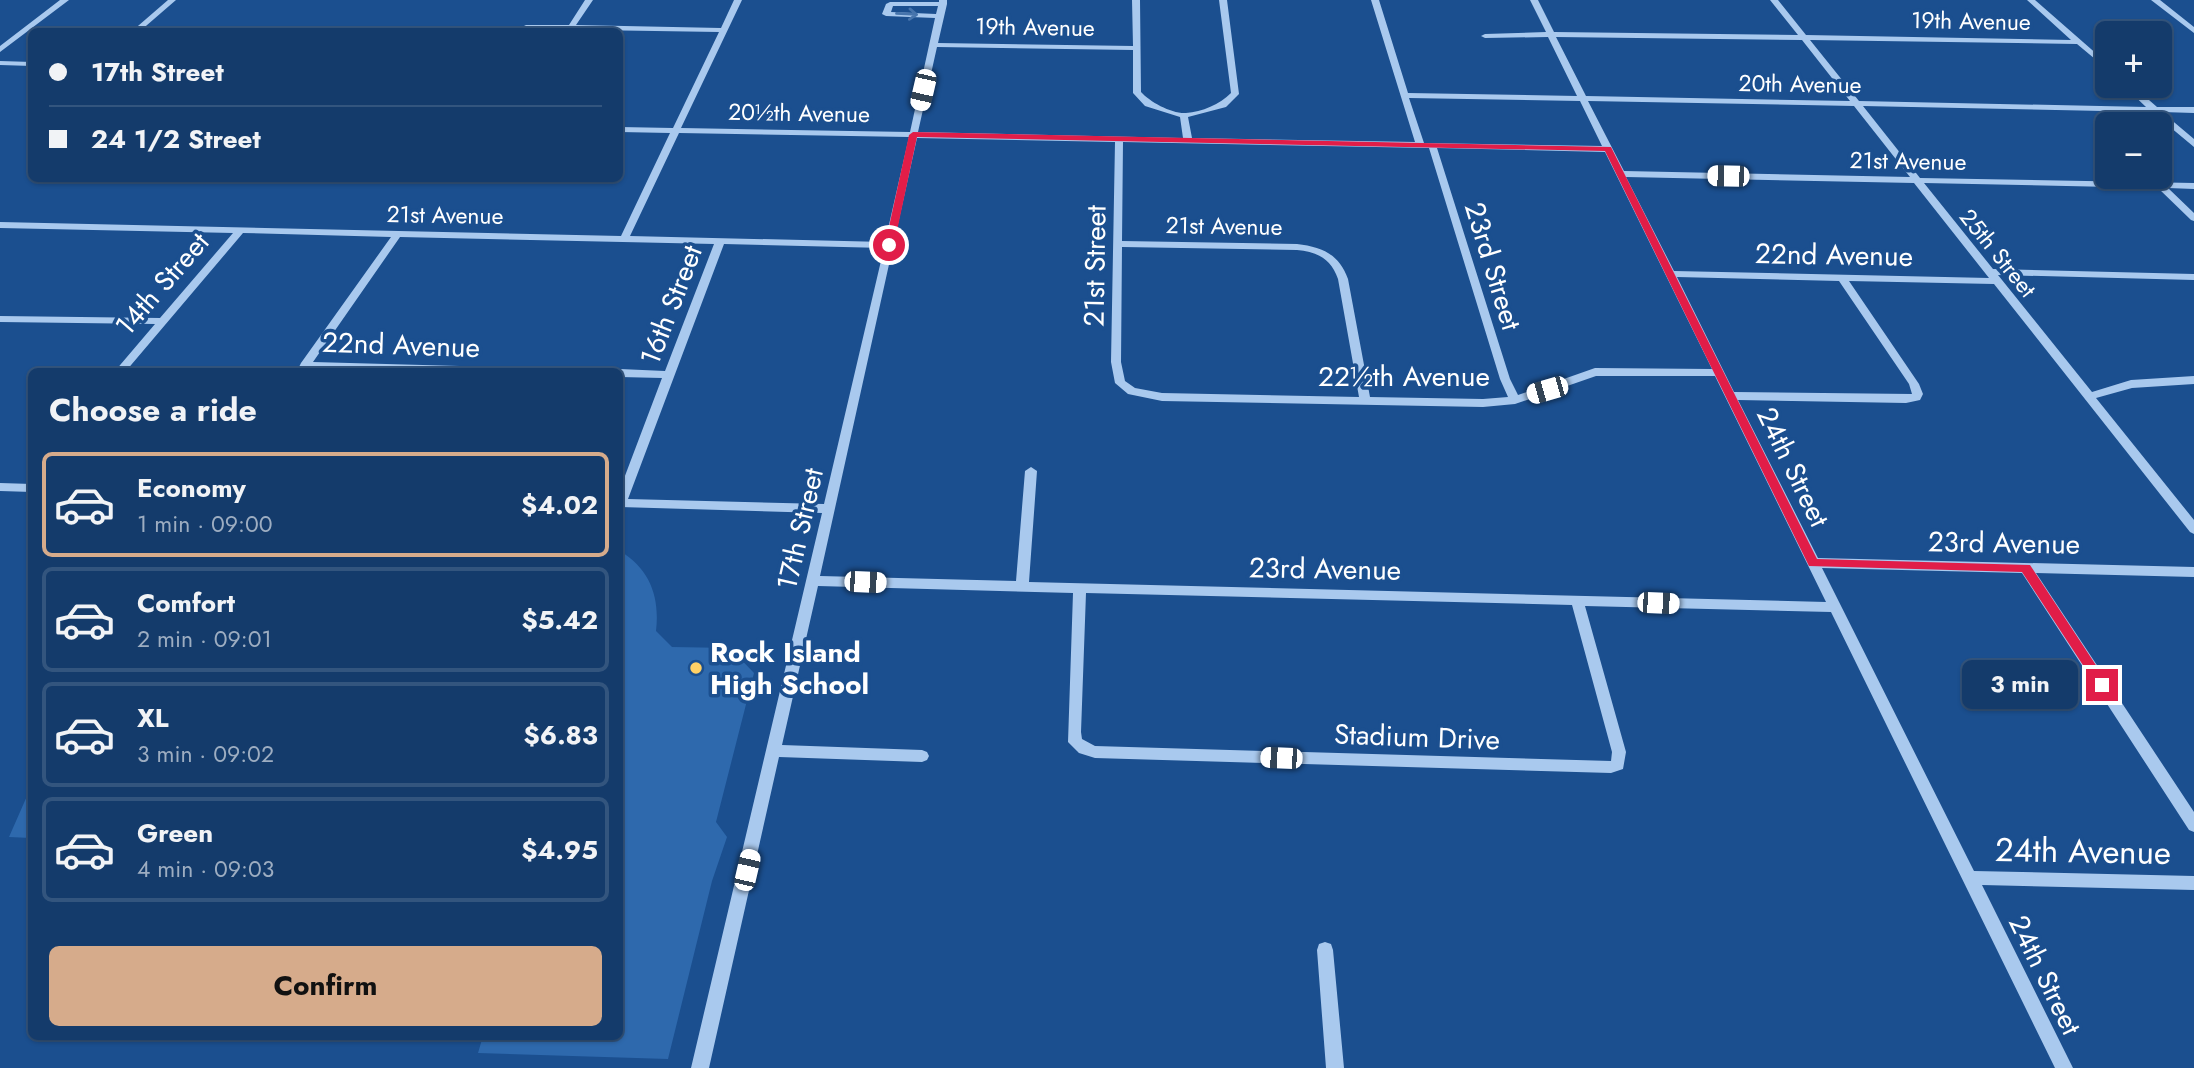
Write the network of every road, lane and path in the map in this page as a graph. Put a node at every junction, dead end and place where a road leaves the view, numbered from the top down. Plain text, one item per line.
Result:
1 (65, 0) edge
2 (172, 0) edge
3 (589, 0) edge
4 (738, 0) edge
5 (1136, 0) edge
6 (1223, 0) edge
7 (1375, 0) edge
8 (1534, 0) edge
9 (1774, 0) edge
10 (2031, 0) edge
11 (2155, 0) edge
12 (942, 7) edge
13 (526, 27) dead end
14 (28, 28) edge
15 (28, 28) edge
16 (139, 28) edge
17 (571, 28) joint
18 (623, 30) edge
19 (724, 30) junction
20 (2194, 31) edge
21 (0, 34) edge
22 (19, 35) junction
23 (1552, 35) junction
24 (1485, 36) dead end
25 (1803, 37) junction
26 (2079, 42) junction
27 (934, 45) junction
28 (1136, 48) junction
29 (0, 50) edge
30 (2095, 56) edge
31 (0, 63) edge
32 (28, 64) edge
33 (1405, 95) junction
34 (1583, 98) junction
35 (2142, 98) edge
36 (1856, 104) junction
37 (2155, 110) junction
38 (2194, 110) edge
39 (1184, 116) junction
40 (623, 129) edge
41 (676, 129) junction
42 (913, 135) junction
43 (1119, 139) junction
44 (1188, 140) junction
45 (2194, 144) edge
46 (1420, 145) junction
47 (1432, 145) junction
48 (1608, 149) junction
49 (1621, 174) junction
50 (1916, 180) junction
51 (2095, 184) edge
52 (2172, 186) edge
53 (2194, 186) edge
54 (2163, 189) edge
55 (2194, 218) edge
56 (0, 225) edge
57 (241, 230) junction
58 (398, 233) junction
59 (624, 239) junction
60 (720, 241) junction
61 (1118, 244) junction
62 (889, 245) junction
63 (1670, 274) junction
64 (1993, 276) junction
65 (2194, 277) edge
66 (1842, 278) junction
67 (0, 319) edge
68 (162, 321) junction
69 (123, 368) edge
70 (303, 368) edge
71 (623, 373) edge
72 (1719, 373) junction
73 (668, 375) junction
74 (2194, 380) edge
75 (1128, 389) joint
76 (1731, 396) junction
77 (2089, 397) junction
78 (1515, 400) junction
79 (1365, 402) junction
80 (1031, 471) dead end
81 (0, 487) edge
82 (26, 487) edge
83 (623, 495) edge
84 (623, 503) edge
85 (829, 509) junction
86 (2179, 509) junction
87 (2194, 510) edge
88 (2194, 529) edge
89 (1814, 563) junction
90 (2026, 568) junction
91 (2194, 572) edge
92 (813, 580) junction
93 (1022, 586) junction
94 (1080, 588) junction
95 (1577, 600) junction
96 (1835, 607) junction
97 (774, 751) junction
98 (922, 757) dead end
99 (2194, 825) edge
100 (1970, 878) junction
101 (2194, 883) edge
102 (1325, 950) dead end
103 (701, 1068) edge
104 (1335, 1068) edge
105 (2064, 1068) edge

1 - 14 street
2 - 16 street
3 - 17 street
4 - 19 street
5 - 28 street
6 - 39 street
7 - 33 street
8 - 23 street, 24th Street
9 - 25 street, 25th Street
10 - 26 street
11 - 20 street
12 -> 12 street
12 - 27 street, 17th Street
13 - 17 street
15 - 22 street
18 - 19 street
19 - 41 street
21 - 22 street
22 - 29 street
23 - 24 street, 19th Avenue
23 - 25 street, 19th Avenue
23 - 34 street, 24th Street
25 - 26 street, 19th Avenue
25 - 36 street, 25th Street
26 - 30 street
27 - 28 street, 19th Avenue
27 - 42 street, 17th Street
28 - 39 street
31 - 32 street
33 - 34 street, 20th Avenue
33 - 46 street
34 - 36 street, 20th Avenue
34 - 48 street, 24th Street
35 - 37 street
36 - 37 street, 20th Avenue
36 - 50 street, 25th Street
37 - 38 street, 20th Avenue
37 - 45 street
39 - 44 street
40 - 41 street, 20½th Avenue
41 - 42 street, 20½th Avenue
41 - 59 street
42 - 43 street, 20½th Avenue
42 - 62 street, 17th Street
43 - 44 street, 20½th Avenue
43 - 61 street, 21st Street
44 - 46 street, 20½th Avenue
46 - 47 street, 20½th Avenue
47 - 48 street, 20½th Avenue
47 - 78 street, 23rd Street
48 - 49 street, 24th Street
49 - 50 street, 21st Avenue
49 - 63 street, 24th Street
50 - 51 street, 21st Avenue
50 - 64 street, 25th Street
52 - 53 street, 21st Avenue
54 - 55 street
56 - 57 street, 21st Avenue
57 - 58 street, 21st Avenue
57 - 68 street, 14th Street
58 - 59 street, 21st Avenue
58 - 70 street
59 - 60 street, 21st Avenue
60 - 62 street, 21st Avenue
60 - 73 street, 16th Street
61 - 75 street, 21st Street
61 - 79 street, 21st Avenue
62 - 85 street, 17th Street
63 - 66 street, 22nd Avenue
63 - 72 street, 24th Street
64 - 65 street, 22nd Avenue
64 - 66 street, 22nd Avenue
64 - 77 street, 25th Street
66 - 76 street
67 - 68 street
68 - 69 street, 14th Street
71 - 73 street
72 - 76 street, 24th Street
72 - 78 street, 22½th Avenue
73 - 83 street, 16th Street
74 - 77 street
75 - 79 street, 22½th Avenue
76 - 89 street, 24th Street
77 - 86 street, 25th Street
78 - 79 street, 22½th Avenue
80 - 93 street
81 - 82 street
84 - 85 street
85 - 92 street, 17th Street
86 - 87 street
86 - 88 street, 25th Street
89 - 90 street, 23rd Avenue
89 - 96 street, 24th Street
90 - 91 street, 23rd Avenue
90 - 99 street
92 - 93 street, 23rd Avenue
92 - 97 street, 17th Street
93 - 94 street, 23rd Avenue
94 - 95 street, 23rd Avenue
94 - 95 street, Stadium Drive
95 - 96 street, 23rd Avenue
96 - 100 street, 24th Street
97 - 98 street
97 - 103 street, 17th Street
100 - 101 street, 24th Avenue
100 - 105 street, 24th Street
102 - 104 street

